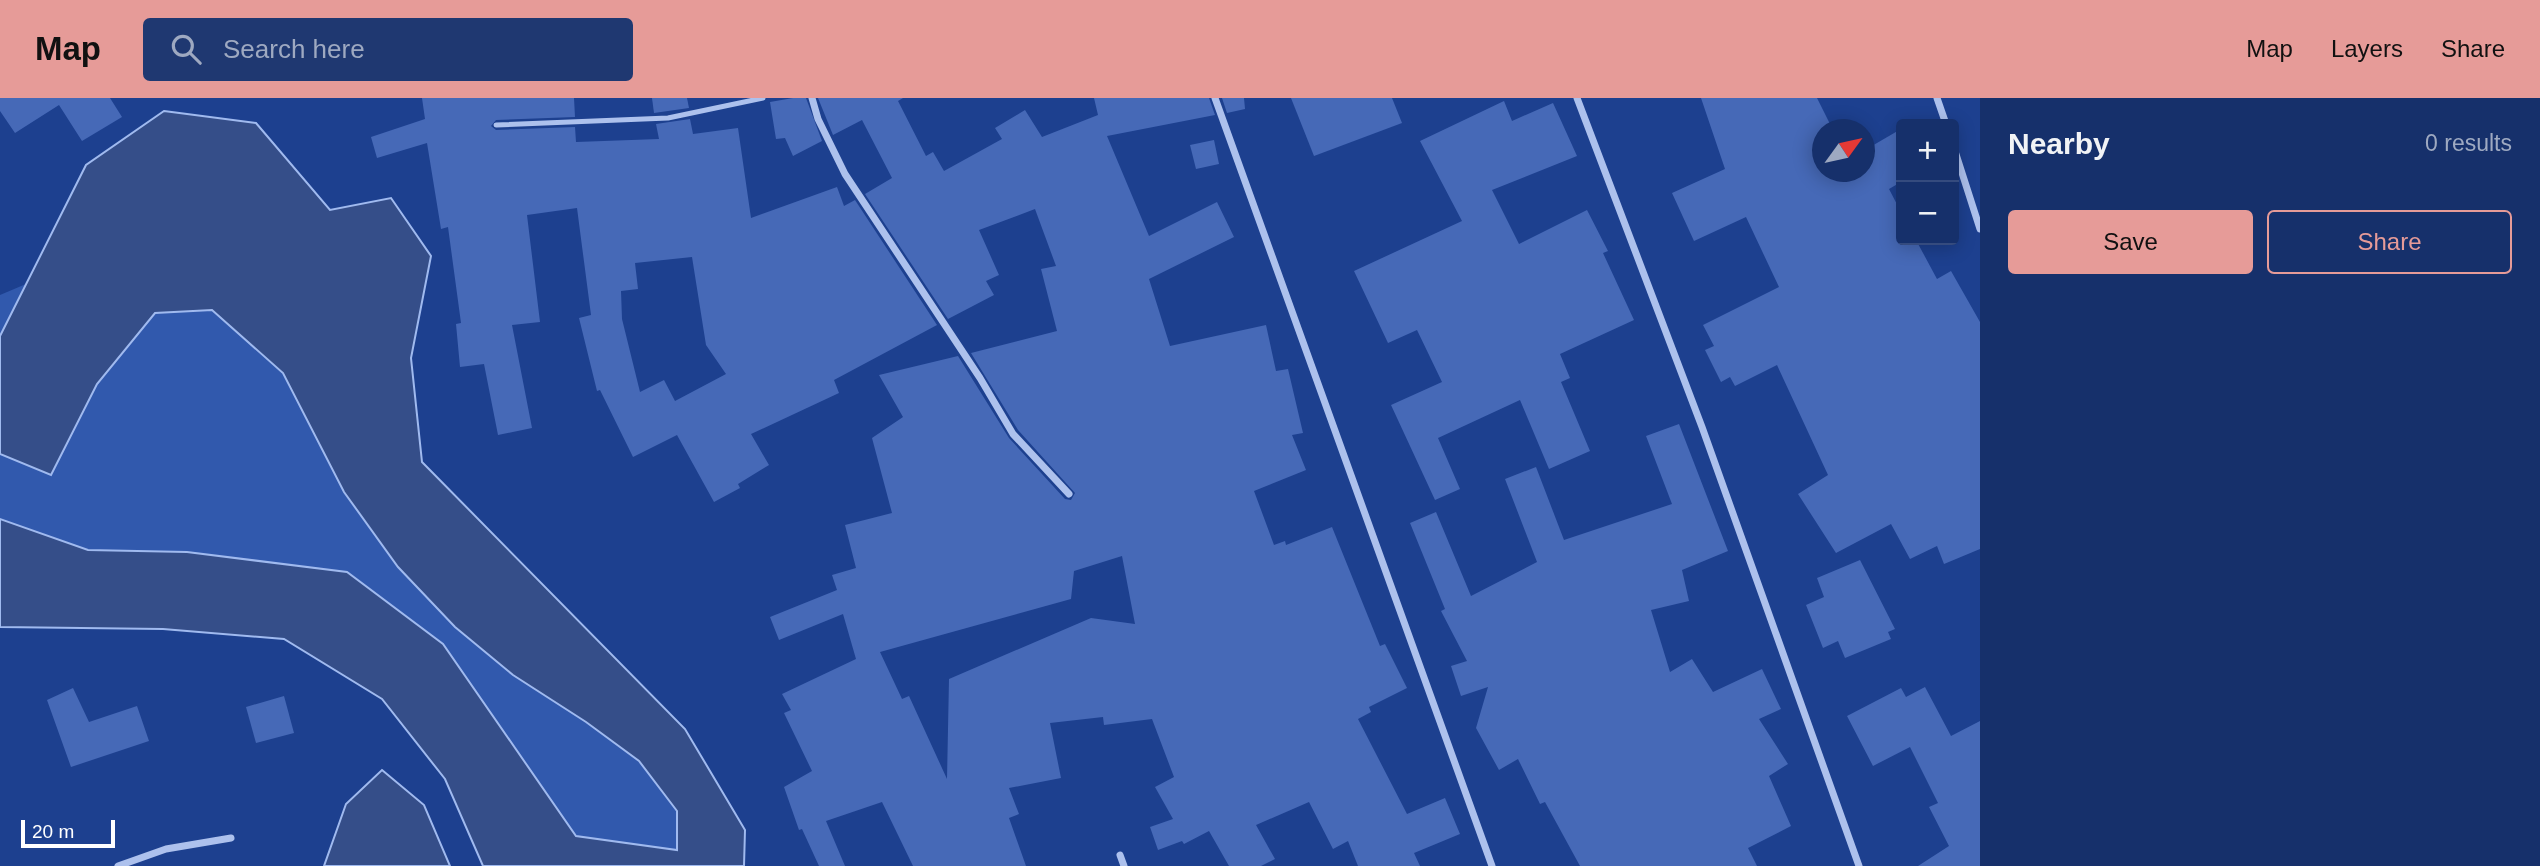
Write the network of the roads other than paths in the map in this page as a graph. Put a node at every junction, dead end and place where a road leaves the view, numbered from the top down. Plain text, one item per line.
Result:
1 (763, 98) edge
2 (812, 98) edge
3 (1215, 98) edge
4 (1577, 98) edge
5 (1937, 98) edge
6 (1944, 119) edge
7 (496, 125) dead end
8 (1959, 164) edge
9 (1980, 229) edge
10 (1069, 494) dead end
11 (231, 838) dead end
12 (1120, 855) dead end
13 (118, 866) edge
14 (1124, 866) edge
15 (1492, 866) edge
16 (1859, 866) edge

1 - 7 lane
2 - 10 street
3 - 15 street
4 - 16 street
5 - 6 street
8 - 9 street
11 - 13 street
12 - 14 street

